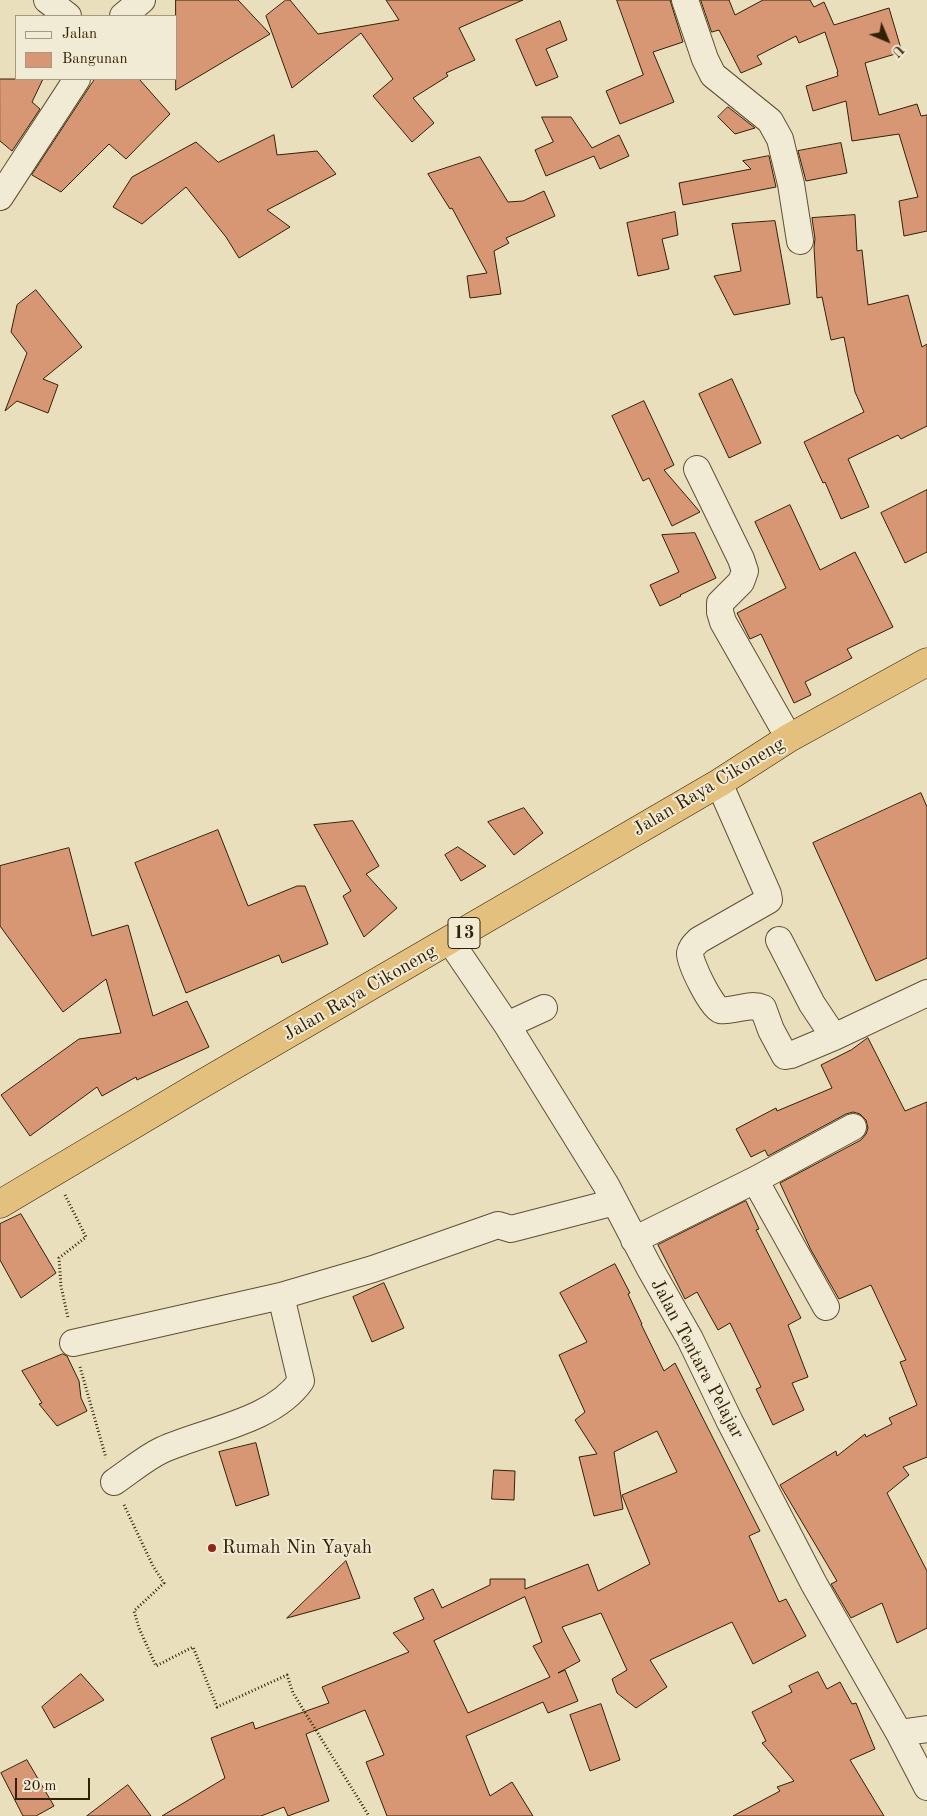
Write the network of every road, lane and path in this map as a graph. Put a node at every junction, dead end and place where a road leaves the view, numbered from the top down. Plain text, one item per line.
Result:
1 (47, 0) edge
2 (142, 0) edge
3 (685, 0) edge
4 (67, 15) edge
5 (124, 15) edge
6 (76, 80) edge
7 (0, 197) edge
8 (800, 241) dead end
9 (697, 469) dead end
10 (927, 662) edge
11 (789, 738) junction
12 (719, 783) junction
13 (779, 940) dead end
14 (450, 941) junction
15 (927, 993) edge
16 (544, 1008) dead end
17 (507, 1025) junction
18 (834, 1036) junction
19 (853, 1127) dead end
20 (54, 1171) junction
21 (755, 1180) junction
22 (616, 1202) junction
23 (0, 1204) edge
24 (634, 1240) junction
25 (281, 1296) junction
26 (826, 1307) dead end
27 (73, 1343) junction
28 (114, 1482) junction
29 (927, 1730) edge
30 (899, 1733) junction
31 (927, 1788) edge
32 (369, 1816) edge

1 - 4 street
2 - 5 street
3 - 8 street
6 - 7 street
9 - 11 street
10 - 11 highway, Jalan Raya Cikoneng / 13
11 - 12 highway, Jalan Raya Cikoneng / 13
12 - 14 highway, Jalan Raya Cikoneng / 13
12 - 18 street
13 - 18 street
14 - 17 street, Jalan Tentara Pelajar
14 - 20 highway, Jalan Raya Cikoneng / 13
15 - 18 street
16 - 17 street
17 - 22 street, Jalan Tentara Pelajar
19 - 21 street
20 - 23 highway, Jalan Raya Cikoneng / 13
20 - 27 path
21 - 24 street
21 - 26 street
22 - 24 street, Jalan Tentara Pelajar
22 - 25 street
24 - 30 street, Jalan Tentara Pelajar
25 - 27 street
25 - 28 street
27 - 28 path
28 - 32 path
29 - 30 street
30 - 31 street, Jalan Tentara Pelajar

